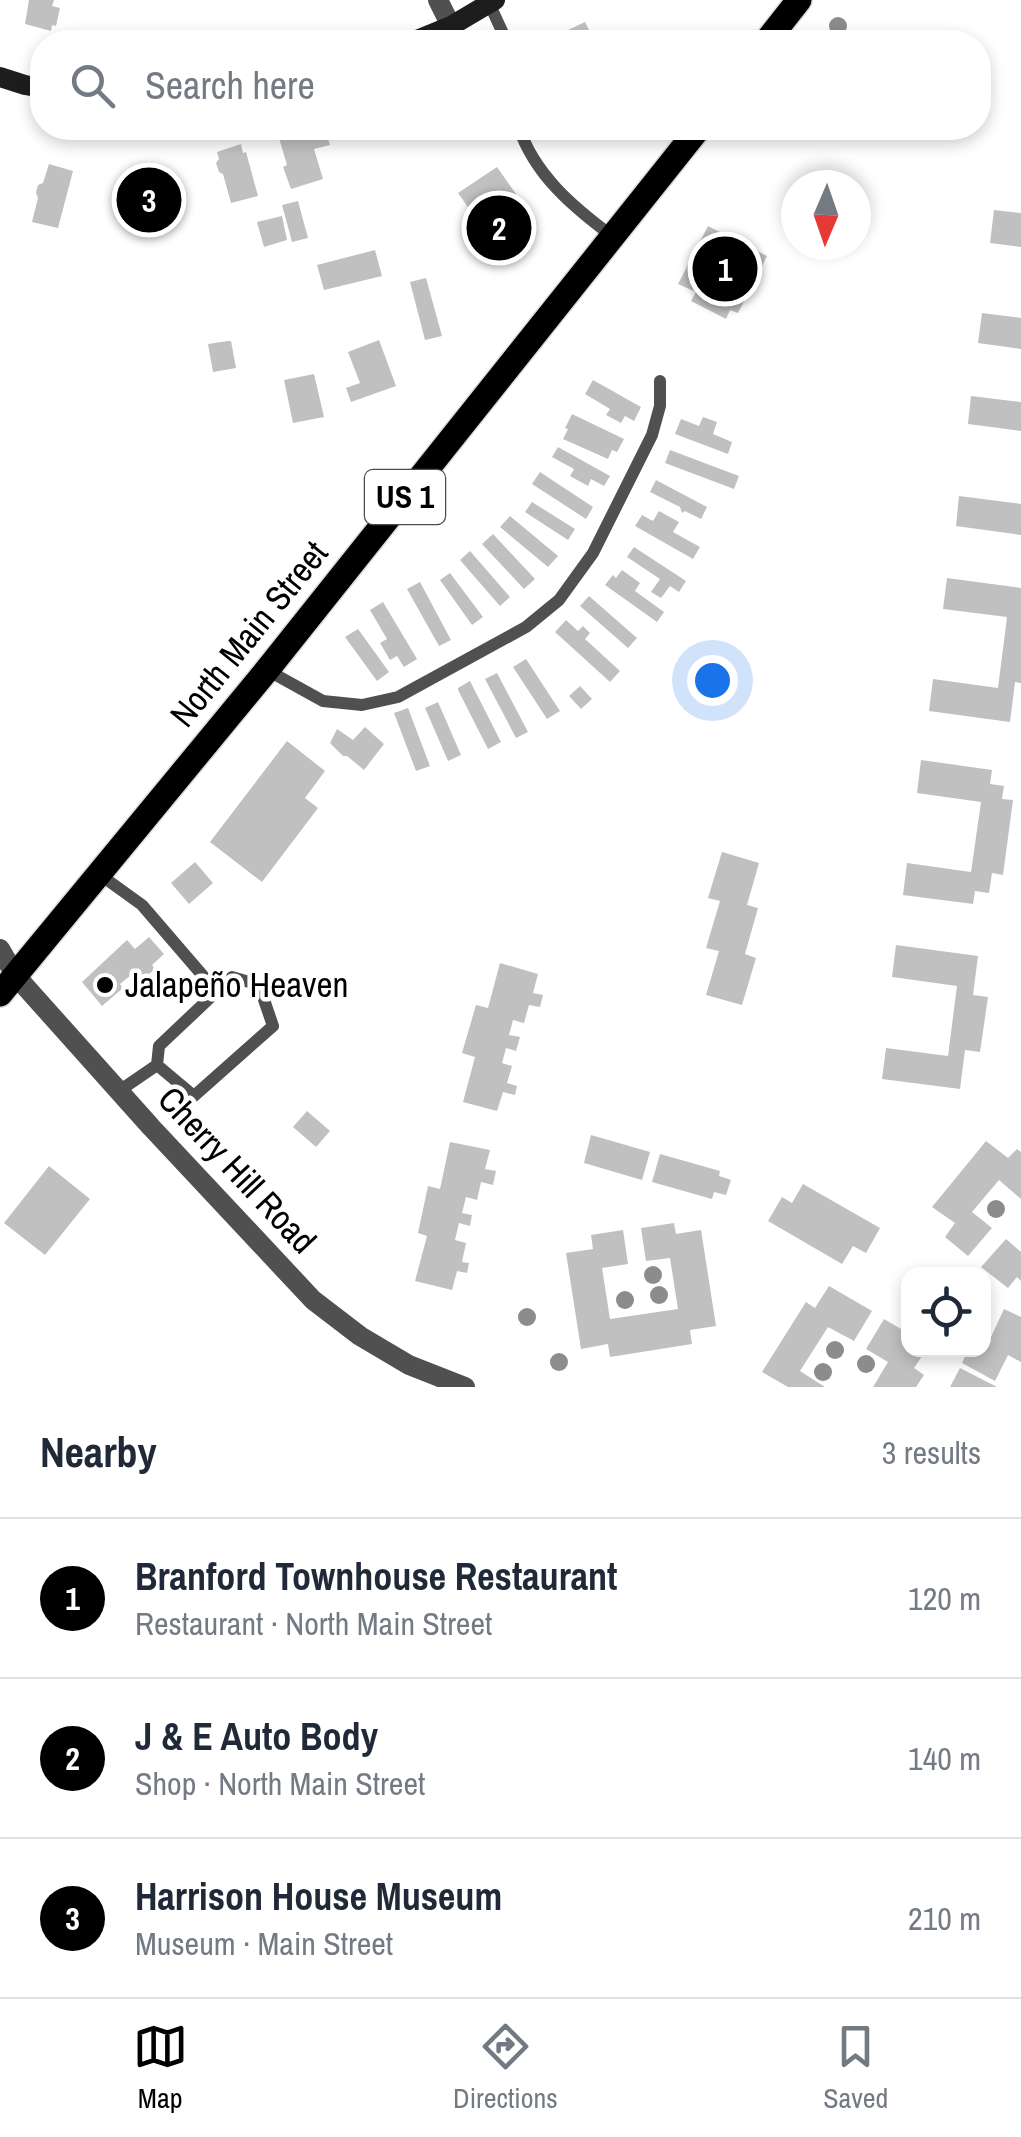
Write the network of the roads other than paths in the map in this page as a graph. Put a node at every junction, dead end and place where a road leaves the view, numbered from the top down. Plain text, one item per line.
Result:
1 (438, 0) edge
2 (799, 0) edge
3 (492, 2) edge
4 (456, 30) edge
5 (462, 30) edge
6 (502, 30) edge
7 (775, 30) edge
8 (0, 76) edge
9 (30, 87) edge
10 (523, 140) edge
11 (689, 140) edge
12 (612, 236) junction
13 (660, 381) dead end
14 (267, 670) junction
15 (99, 874) junction
16 (0, 949) edge
17 (8, 984) edge
18 (216, 991) junction
19 (157, 1066) junction
20 (119, 1091) junction
21 (465, 1387) edge

1 - 4 street
2 - 7 main road
3 - 5 main road
3 - 6 lane
8 - 9 main road
10 - 12 lane
11 - 12 main road, North Main Street / US 1
12 - 14 main road, North Main Street / US 1
13 - 14 lane
14 - 15 main road, North Main Street / US 1
15 - 17 main road, North Main Street / US 1
15 - 18 lane
16 - 17 street, Cherry Hill Road
17 - 20 street, Cherry Hill Road
18 - 19 lane
18 - 19 lane
19 - 20 lane
20 - 21 street, Cherry Hill Road

